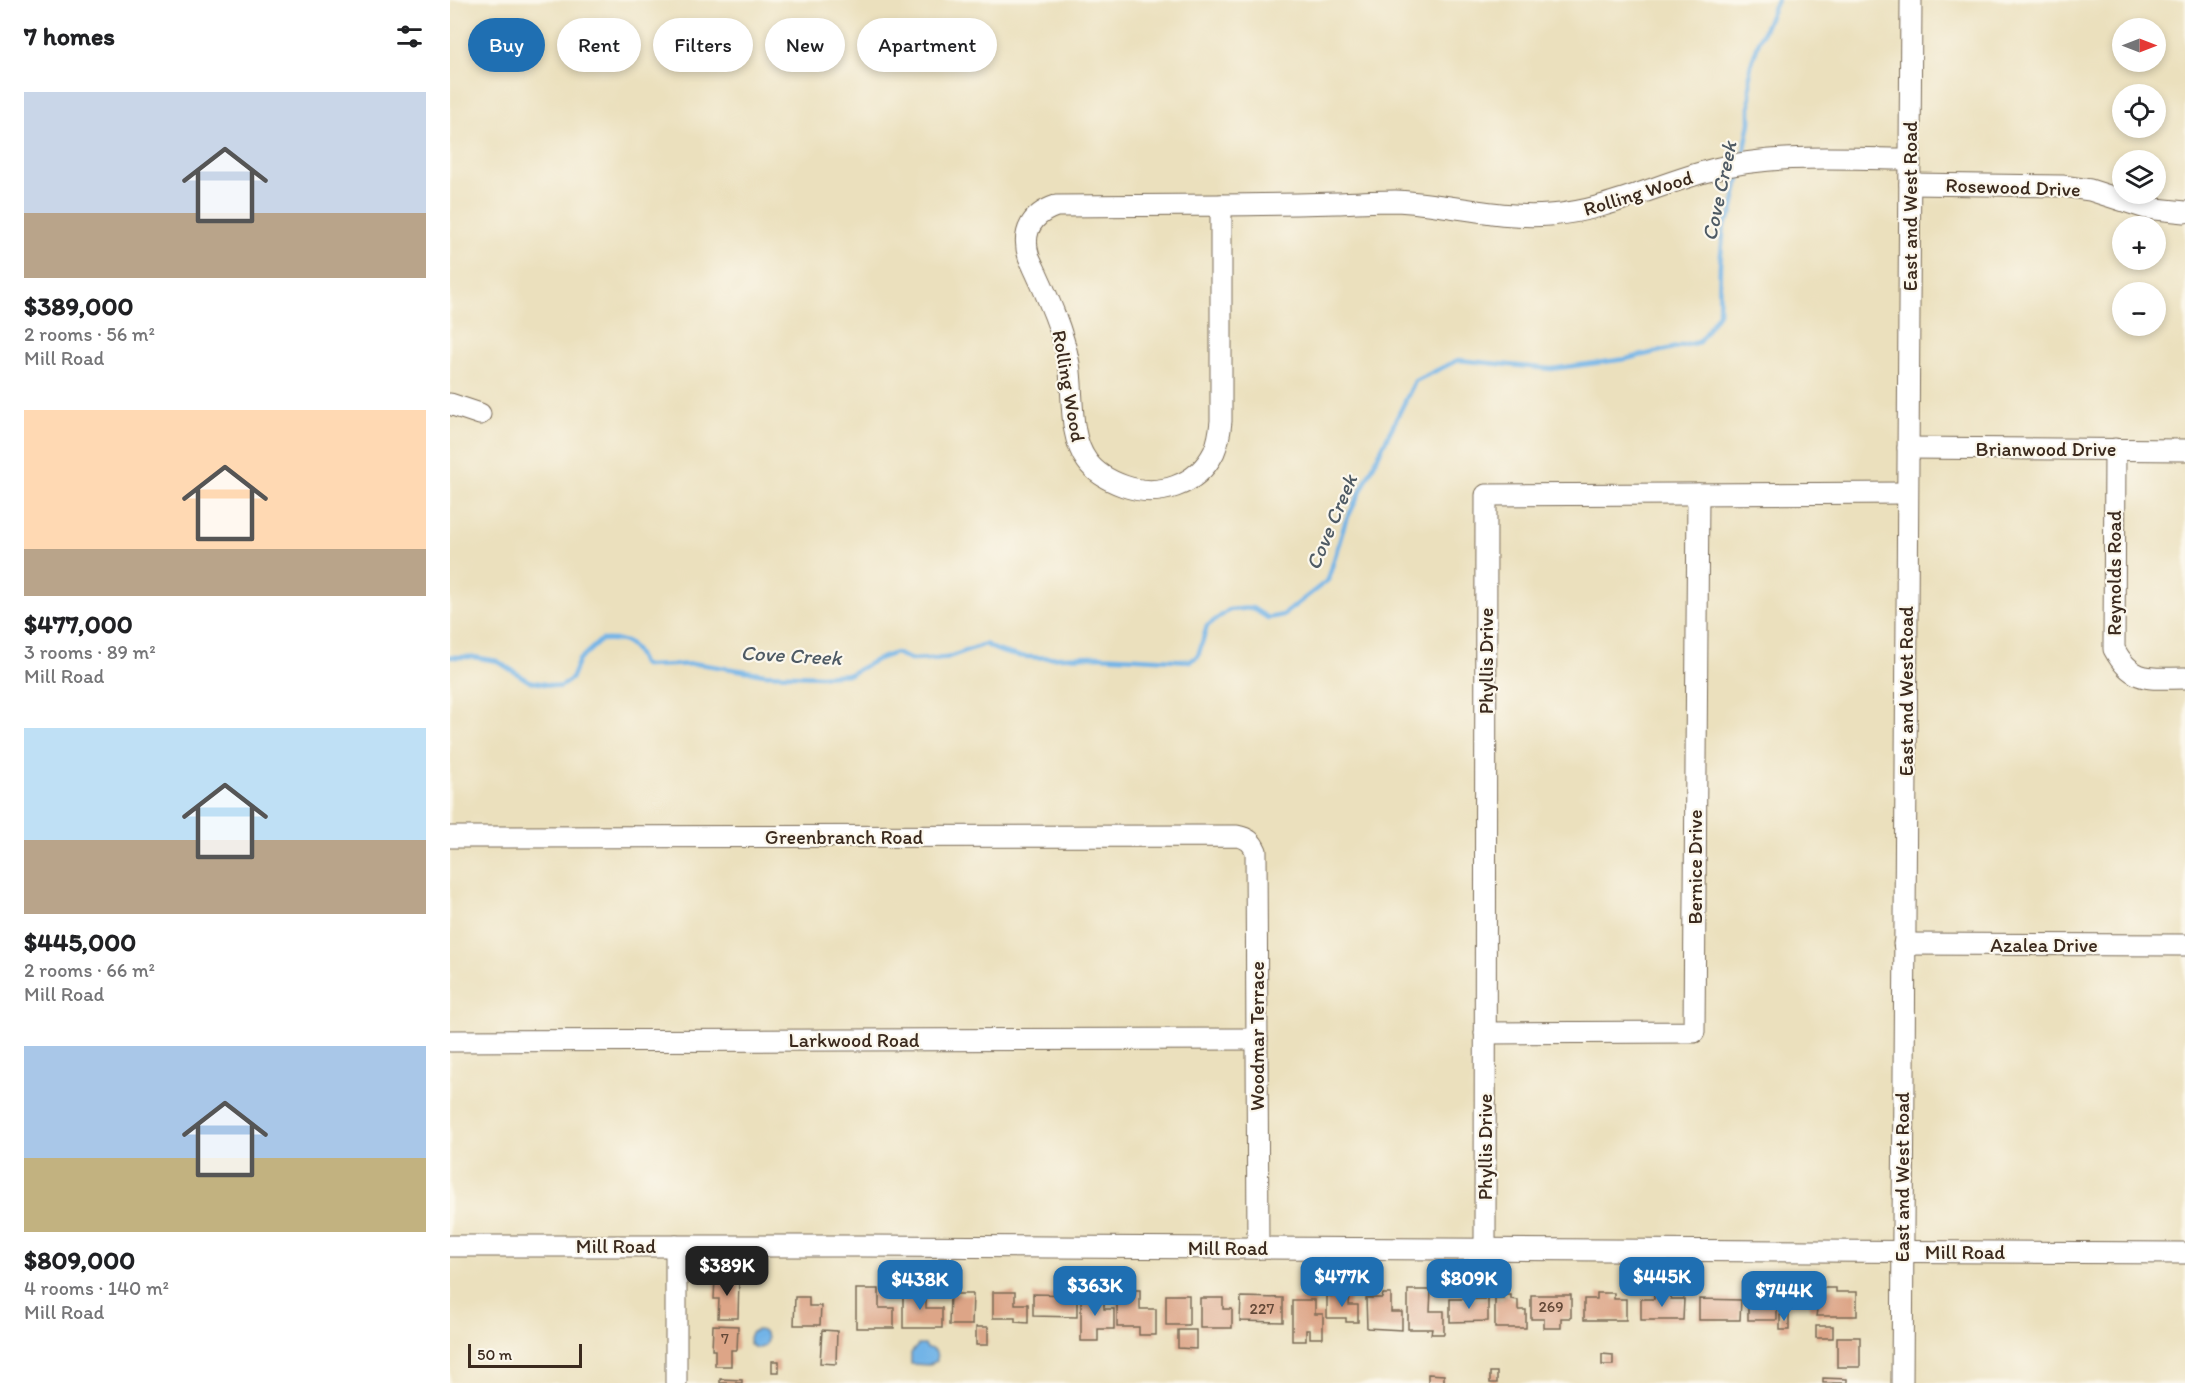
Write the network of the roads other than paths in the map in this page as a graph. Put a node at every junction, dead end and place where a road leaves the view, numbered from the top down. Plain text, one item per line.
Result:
1 (1911, 0) edge
2 (1910, 159) junction
3 (1910, 184) junction
4 (1221, 205) junction
5 (2185, 212) edge
6 (450, 404) edge
7 (480, 414) dead end
8 (1908, 448) junction
9 (2115, 449) junction
10 (2185, 450) edge
11 (1907, 493) junction
12 (1698, 494) junction
13 (2185, 678) edge
14 (1237, 836) joint
15 (450, 837) edge
16 (1904, 944) junction
17 (2185, 945) edge
18 (1485, 1033) junction
19 (1257, 1039) junction
20 (450, 1041) edge
21 (450, 1246) edge
22 (676, 1246) junction
23 (1258, 1248) junction
24 (1485, 1249) junction
25 (1902, 1251) junction
26 (2185, 1253) edge
27 (676, 1383) edge
28 (1902, 1383) edge

1 - 2 street, East and West Road
2 - 3 street, East and West Road
2 - 4 street, Rolling Wood
3 - 5 street, Rosewood Drive
3 - 8 street, East and West Road
4 - 4 street, Rolling Wood
6 - 7 street
8 - 9 street, Brianwood Drive
8 - 11 street, East and West Road
9 - 10 street, Brianwood Drive
9 - 13 street, Reynolds Road
11 - 12 street, Phyllis Drive
11 - 16 street, East and West Road
12 - 18 street, Bernice Drive
12 - 18 street, Phyllis Drive
14 - 15 street, Greenbranch Road
14 - 19 street, Woodmar Terrace
16 - 17 street, Azalea Drive
16 - 25 street, East and West Road
18 - 24 street, Phyllis Drive
19 - 20 street, Larkwood Road
19 - 23 street, Woodmar Terrace
21 - 22 street, Mill Road
22 - 23 street, Mill Road
22 - 27 street
23 - 24 street, Mill Road
24 - 25 street, Mill Road
25 - 26 street, Mill Road
25 - 28 street, East and West Road

